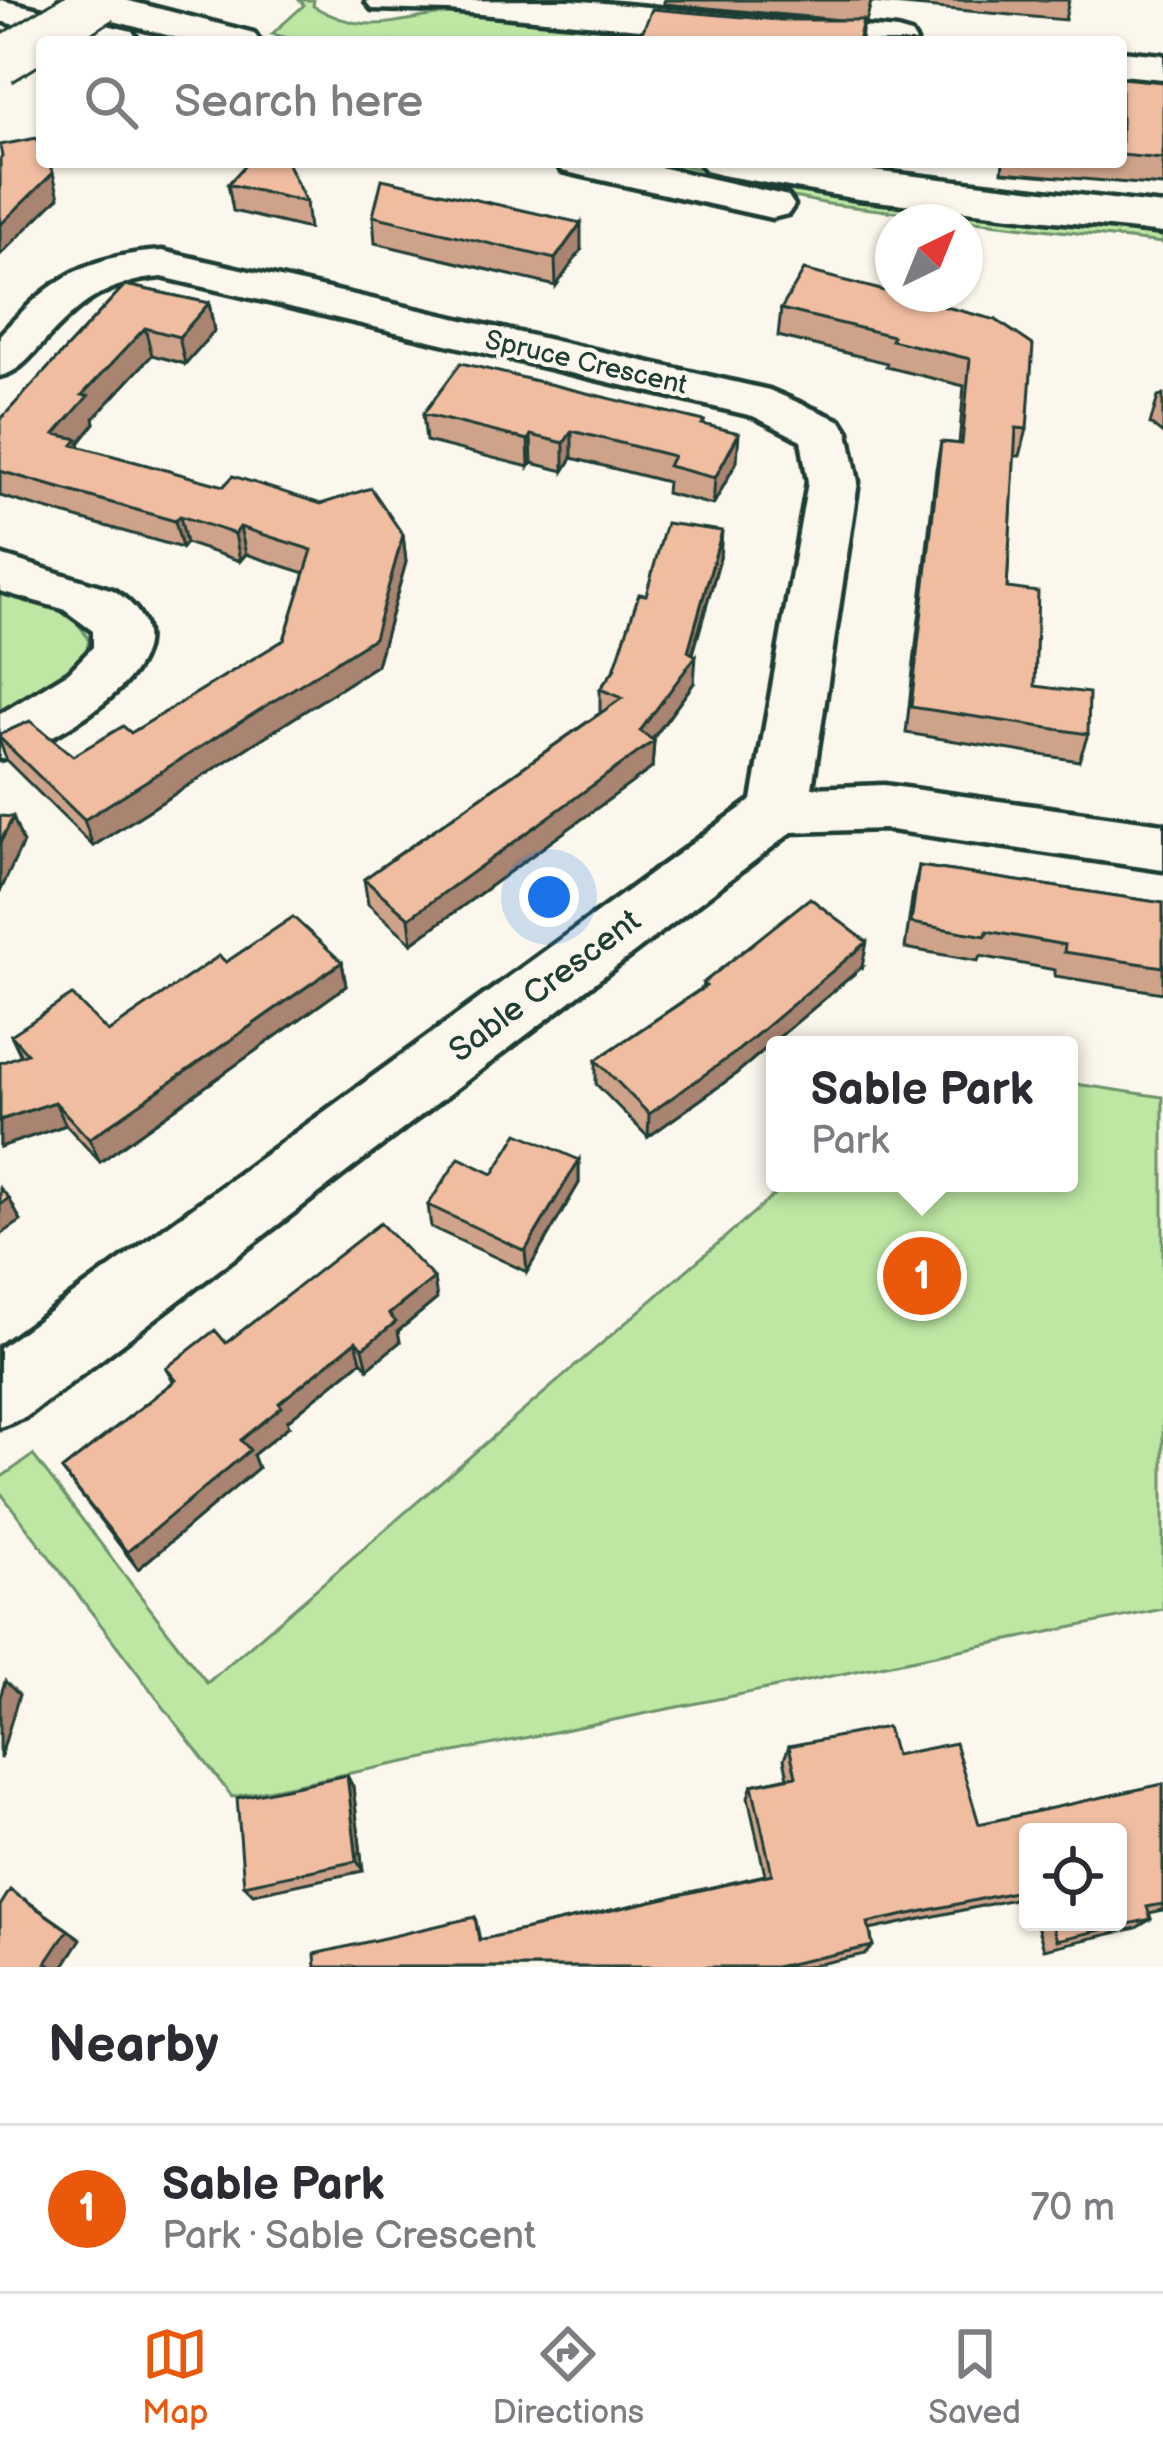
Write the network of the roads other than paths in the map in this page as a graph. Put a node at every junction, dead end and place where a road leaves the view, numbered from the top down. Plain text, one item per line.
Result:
1 (35, 0) edge
2 (79, 0) edge
3 (101, 0) edge
4 (449, 0) edge
5 (385, 1) edge
6 (0, 9) edge
7 (0, 21) edge
8 (42, 36) edge
9 (101, 36) edge
10 (217, 36) edge
11 (832, 36) edge
12 (36, 40) edge
13 (0, 62) edge
14 (1127, 64) edge
15 (1163, 67) edge
16 (599, 168) edge
17 (755, 168) edge
18 (1163, 219) edge
19 (875, 223) edge
20 (983, 240) edge
21 (1163, 256) edge
22 (0, 362) edge
23 (0, 573) edge
24 (0, 738) edge
25 (779, 811) junction
26 (1163, 847) edge
27 (0, 1392) edge

1 - 7 main road
2 - 10 main road
3 - 8 main road, bridge
4 - 5 street
4 - 11 street
6 - 9 main road
12 - 13 main road, bridge
14 - 15 street
16 - 19 main road
17 - 18 main road
20 - 21 main road
22 - 25 street, Spruce Crescent
23 - 24 street
25 - 26 street
25 - 27 street, Sable Crescent

